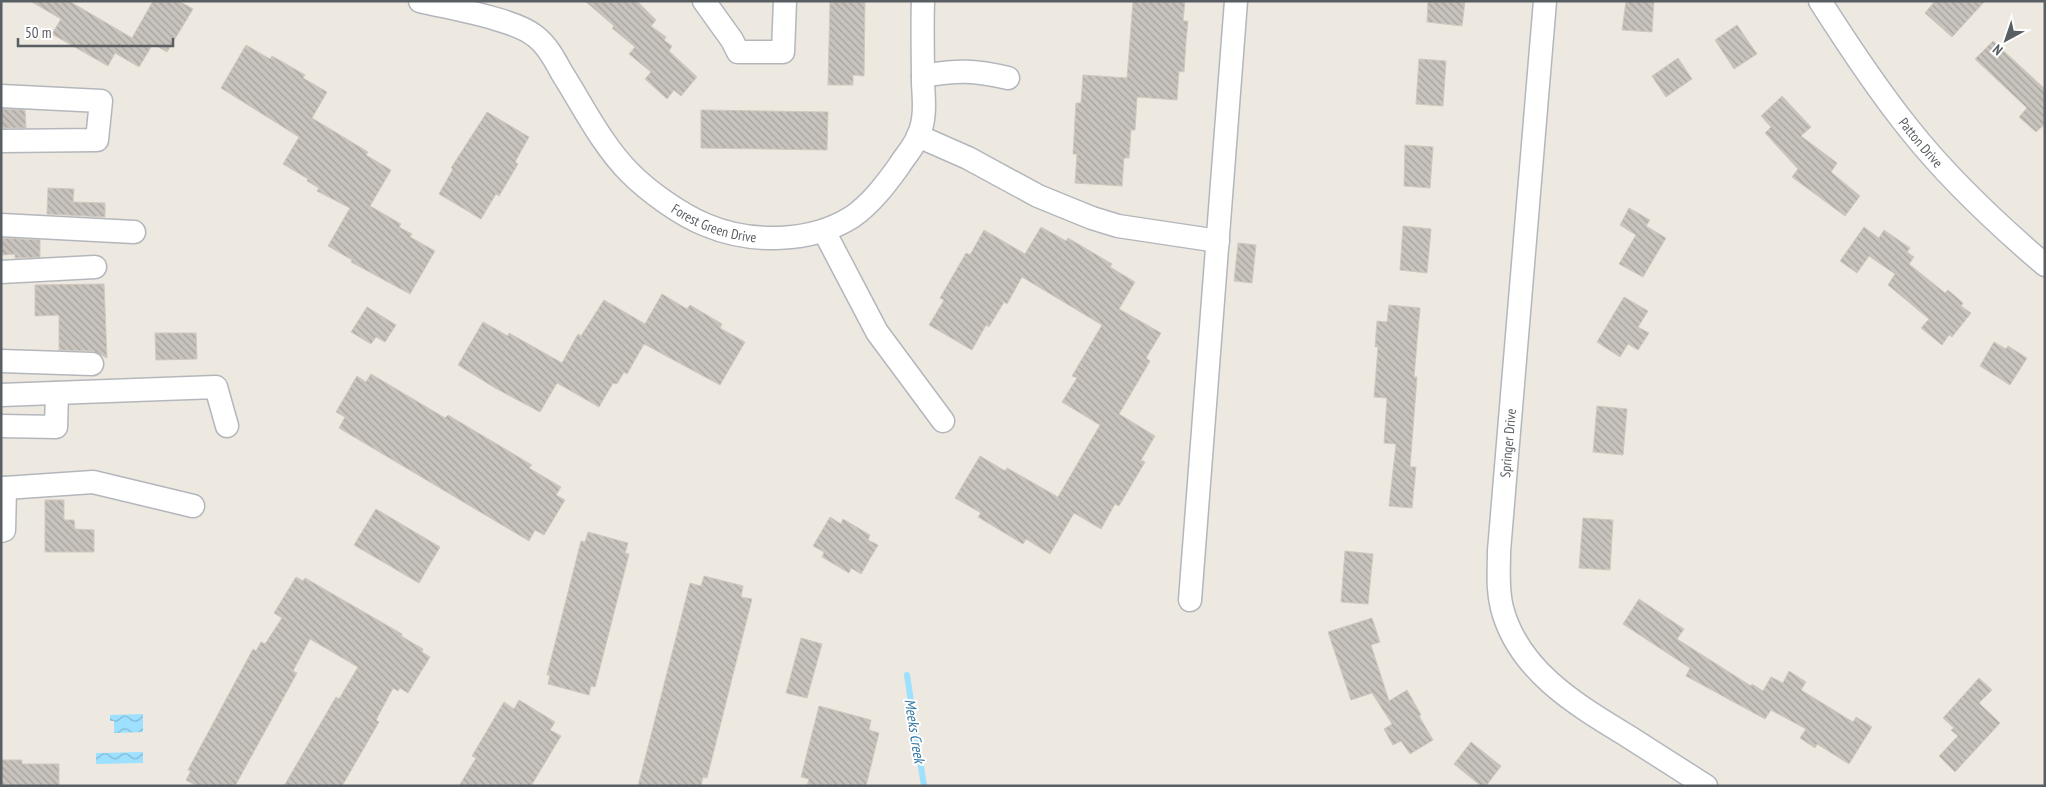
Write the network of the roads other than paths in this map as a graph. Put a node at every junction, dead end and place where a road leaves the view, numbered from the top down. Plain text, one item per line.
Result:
1 (420, 1) edge
2 (704, 1) edge
3 (784, 1) edge
4 (923, 1) edge
5 (1236, 1) edge
6 (1545, 1) edge
7 (1820, 1) edge
8 (923, 76) junction
9 (1008, 78) dead end
10 (1, 96) edge
11 (918, 136) junction
12 (1, 141) edge
13 (1, 225) edge
14 (824, 230) junction
15 (134, 232) dead end
16 (1218, 241) junction
17 (2045, 265) edge
18 (95, 267) dead end
19 (1, 272) edge
20 (1, 361) edge
21 (92, 364) dead end
22 (57, 393) junction
23 (1, 395) edge
24 (943, 421) dead end
25 (1, 426) edge
26 (227, 426) dead end
27 (3, 488) edge
28 (193, 506) dead end
29 (1, 531) edge
30 (1190, 600) dead end
31 (1706, 786) edge

1 - 14 street, Forest Green Drive
2 - 3 street
4 - 8 street, Forest Green Drive
5 - 16 street
6 - 31 street, Springer Drive
7 - 17 street, Patton Drive
8 - 9 street
8 - 11 street, Forest Green Drive
10 - 12 street
11 - 14 street, Forest Green Drive
11 - 16 street
13 - 15 street
14 - 24 street
16 - 30 street
18 - 19 street
20 - 21 street
22 - 23 street
22 - 25 street
22 - 26 street
27 - 28 street
27 - 29 street

